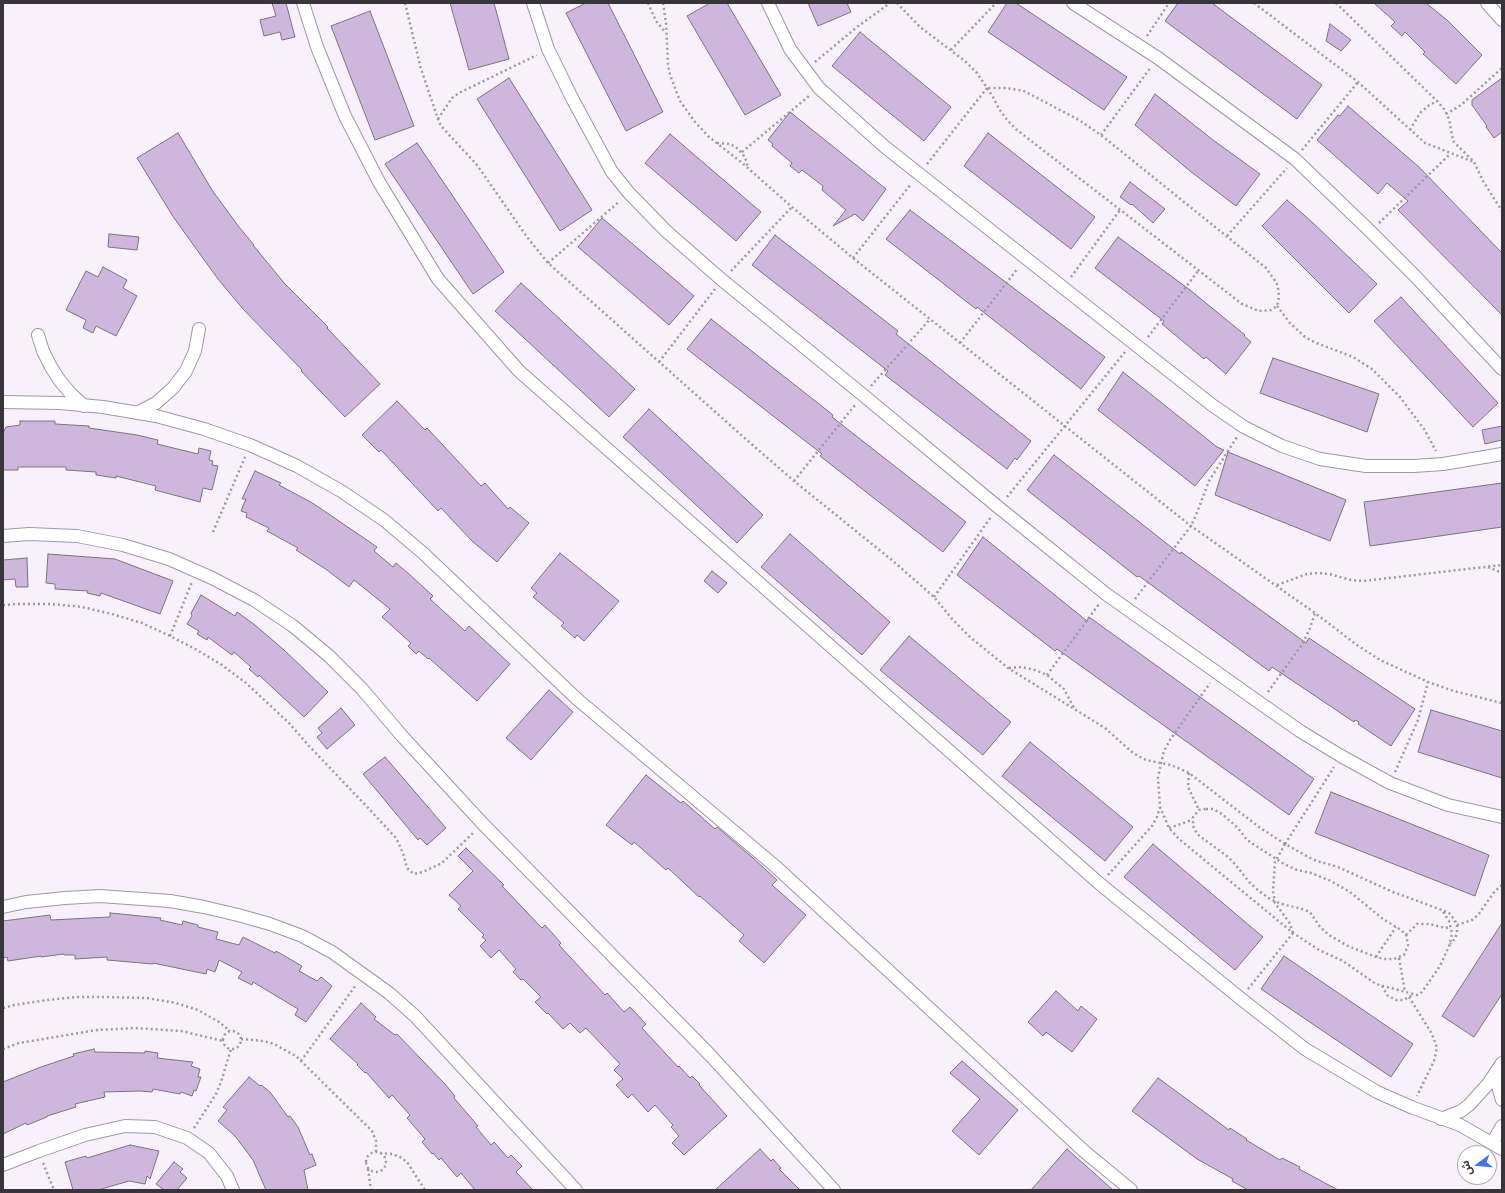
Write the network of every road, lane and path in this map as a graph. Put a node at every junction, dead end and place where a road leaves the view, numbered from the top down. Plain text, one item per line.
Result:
1 (303, 3) edge
2 (405, 3) edge
3 (532, 3) edge
4 (648, 3) edge
5 (663, 3) edge
6 (768, 3) edge
7 (890, 3) edge
8 (897, 3) edge
9 (996, 3) edge
10 (1074, 3) edge
11 (1169, 3) edge
12 (1254, 3) edge
13 (1336, 3) edge
14 (1487, 3) edge
15 (1502, 20) edge
16 (666, 32) junction
17 (1141, 46) junction
18 (548, 49) junction
19 (951, 50) junction
20 (1158, 58) junction
21 (1502, 68) edge
22 (805, 69) junction
23 (1358, 82) junction
24 (819, 88) junction
25 (987, 88) junction
26 (1437, 101) junction
27 (1446, 114) junction
28 (438, 119) junction
29 (1410, 130) junction
30 (1101, 134) junction
31 (716, 143) junction
32 (742, 152) junction
33 (1450, 154) junction
34 (1295, 159) junction
35 (1474, 162) junction
36 (748, 169) junction
37 (629, 193) junction
38 (1120, 210) junction
39 (1502, 211) edge
40 (1370, 231) junction
41 (1227, 236) junction
42 (1026, 258) junction
43 (548, 263) junction
44 (1198, 271) junction
45 (1063, 288) junction
46 (1277, 306) junction
47 (199, 329) dead end
48 (38, 335) dead end
49 (960, 343) junction
50 (1136, 345) junction
51 (1502, 369) edge
52 (3, 402) edge
53 (84, 406) junction
54 (137, 413) junction
55 (1064, 426) junction
56 (1244, 427) junction
57 (250, 445) junction
58 (1502, 454) edge
59 (1443, 464) junction
60 (998, 508) junction
61 (1191, 526) junction
62 (213, 532) dead end
63 (3, 536) edge
64 (1502, 565) edge
65 (1487, 567) junction
66 (196, 571) junction
67 (1502, 573) edge
68 (1276, 585) junction
69 (1106, 594) junction
70 (934, 597) junction
71 (3, 605) edge
72 (1128, 609) junction
73 (1315, 613) junction
74 (170, 636) junction
75 (1008, 668) junction
76 (1217, 673) junction
77 (1047, 676) junction
78 (1428, 682) junction
79 (1260, 703) junction
80 (1502, 703) edge
81 (1074, 708) junction
82 (1341, 756) junction
83 (1161, 763) junction
84 (1189, 773) junction
85 (1390, 783) junction
86 (1160, 807) junction
87 (1199, 810) junction
88 (1502, 817) edge
89 (1192, 820) junction
90 (483, 824) junction
91 (1169, 828) junction
92 (1285, 844) junction
93 (1100, 884) junction
94 (1502, 885) edge
95 (3, 907) edge
96 (1442, 910) junction
97 (1457, 925) junction
98 (1451, 926) junction
99 (1396, 927) junction
100 (1293, 933) junction
101 (1406, 935) junction
102 (1450, 944) junction
103 (1376, 957) junction
104 (1399, 958) junction
105 (363, 974) junction
106 (1382, 986) junction
107 (1405, 992) junction
108 (1414, 995) junction
109 (1408, 997) junction
110 (1240, 998) junction
111 (3, 1008) edge
112 (230, 1031) junction
113 (241, 1039) junction
114 (223, 1041) junction
115 (3, 1049) edge
116 (231, 1049) junction
117 (301, 1061) junction
118 (1499, 1067) edge
119 (1502, 1100) edge
120 (1411, 1107) junction
121 (1441, 1119) junction
122 (1502, 1126) edge
123 (187, 1138) junction
124 (1495, 1145) edge
125 (1497, 1146) edge
126 (39, 1151) junction
127 (376, 1152) junction
128 (380, 1153) junction
129 (3, 1165) edge
130 (368, 1168) junction
131 (54, 1190) edge
132 (233, 1190) edge
133 (370, 1190) edge
134 (425, 1190) edge
135 (576, 1190) edge
136 (834, 1190) edge
137 (1130, 1190) edge

1 - 93 street
2 - 28 path
3 - 18 street
4 - 16 path
5 - 16 path
6 - 22 street
7 - 22 path
8 - 19 path
9 - 19 path
10 - 17 street
11 - 17 path
12 - 23 path
13 - 26 path
14 - 15 street
16 - 31 path
17 - 20 street
18 - 28 path
18 - 37 street
19 - 25 path
20 - 30 path
20 - 34 street
21 - 27 path
22 - 24 street
23 - 29 path
23 - 34 path
24 - 32 path
24 - 42 street
25 - 30 path
25 - 38 path
26 - 27 path
26 - 29 path
27 - 35 path
28 - 43 path
29 - 33 path
30 - 41 path
31 - 32 path
31 - 36 path
32 - 36 path
33 - 35 path
33 - 40 path
34 - 40 street
34 - 41 path
35 - 39 path
36 - 49 path
37 - 43 path
37 - 60 street
38 - 44 path
38 - 45 path
40 - 51 street
41 - 46 path
42 - 45 street
42 - 49 path
43 - 70 path
44 - 46 path
44 - 50 path
45 - 50 street
46 - 59 path
47 - 54 street
48 - 53 street
49 - 55 path
50 - 55 path
50 - 56 street
52 - 53 street
53 - 54 street
54 - 57 street
55 - 60 path
55 - 61 path
56 - 59 street
56 - 61 path
57 - 62 path
57 - 137 street
58 - 59 street
60 - 69 street
60 - 70 path
61 - 68 path
61 - 72 path
63 - 66 street
64 - 65 path
65 - 67 path
65 - 68 path
66 - 74 path
66 - 90 street
68 - 73 path
69 - 72 street
69 - 77 path
70 - 75 path
71 - 74 path
72 - 76 street
73 - 78 path
73 - 79 path
74 - 90 path
75 - 77 path
75 - 81 path
76 - 79 street
76 - 83 path
77 - 81 path
78 - 80 path
78 - 85 path
79 - 82 street
81 - 83 path
82 - 85 street
82 - 92 path
83 - 84 path
83 - 86 path
84 - 87 path
84 - 92 path
85 - 88 street
86 - 91 path
86 - 93 path
87 - 89 path
87 - 99 path
89 - 91 path
89 - 103 path
90 - 136 street
91 - 100 path
92 - 96 path
92 - 100 path, bridge
93 - 110 street
94 - 97 path
95 - 105 street
96 - 97 path
96 - 98 path
97 - 102 path
98 - 101 path
98 - 102 path
99 - 101 path
99 - 103 path
100 - 106 path
100 - 110 path
101 - 104 path
102 - 108 path
103 - 104 path
104 - 107 path
105 - 117 path
105 - 135 street
106 - 107 path
106 - 109 path
107 - 108 path
108 - 109 path
109 - 120 path
110 - 120 street
111 - 112 path
112 - 113 path
112 - 114 path
113 - 116 path
113 - 117 path
114 - 115 path
114 - 116 path
116 - 123 path
117 - 127 path
118 - 119 street
118 - 121 street
120 - 121 street
121 - 124 street
122 - 125 street
123 - 126 street
123 - 132 street
126 - 129 street
126 - 131 path
127 - 128 path
127 - 130 path
128 - 130 path
128 - 134 path
130 - 133 path

